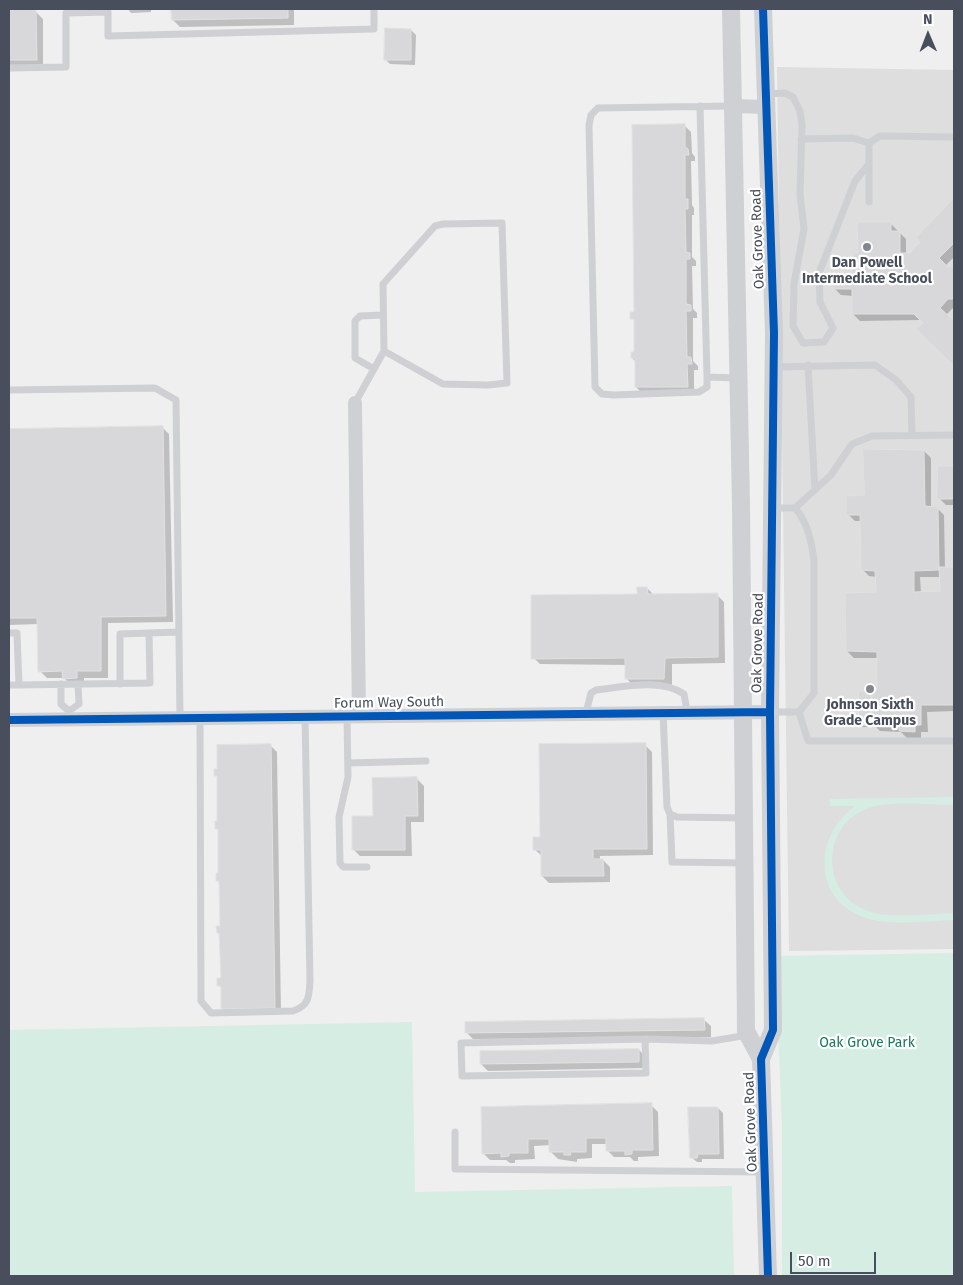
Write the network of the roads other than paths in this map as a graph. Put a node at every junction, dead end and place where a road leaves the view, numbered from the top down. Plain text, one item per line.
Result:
1 (374, 9) edge
2 (731, 9) edge
3 (763, 9) edge
4 (9, 68) edge
5 (765, 100) junction
6 (700, 106) junction
7 (733, 106) junction
8 (954, 137) edge
9 (802, 138) junction
10 (869, 142) junction
11 (869, 164) junction
12 (869, 202) dead end
13 (383, 315) junction
14 (384, 351) junction
15 (808, 365) junction
16 (774, 367) junction
17 (374, 369) junction
18 (707, 377) junction
19 (737, 378) junction
20 (9, 390) edge
21 (355, 403) joint
22 (912, 435) junction
23 (954, 435) edge
24 (816, 490) junction
25 (772, 508) junction
26 (796, 508) junction
27 (148, 632) junction
28 (179, 632) junction
29 (9, 633) edge
30 (60, 684) junction
31 (78, 684) junction
32 (120, 684) junction
33 (9, 685) edge
34 (19, 685) junction
35 (687, 711) junction
36 (742, 711) junction
37 (662, 712) junction
38 (770, 712) junction
39 (799, 712) junction
40 (586, 713) junction
41 (70, 715) junction
42 (305, 716) junction
43 (353, 716) junction
44 (180, 718) junction
45 (200, 718) junction
46 (9, 720) edge
47 (954, 741) edge
48 (426, 761) dead end
49 (348, 763) junction
50 (670, 814) junction
51 (743, 818) junction
52 (744, 863) junction
53 (367, 867) dead end
54 (748, 1035) junction
55 (645, 1039) junction
56 (761, 1060) junction
57 (455, 1132) dead end
58 (765, 1172) junction
59 (768, 1276) edge

1 - 4 lane
2 - 7 street, Oak Grove Road
3 - 5 street, Oak Grove Road
5 - 7 street
5 - 9 lane
5 - 16 street, Oak Grove Road
6 - 7 lane
6 - 18 lane
6 - 18 lane
7 - 19 street, Oak Grove Road
8 - 10 lane
9 - 10 lane
9 - 11 lane
10 - 11 lane
11 - 12 lane
13 - 14 lane
13 - 14 lane
13 - 17 lane
14 - 17 lane
15 - 16 lane
15 - 22 lane
15 - 24 lane
16 - 25 street, Oak Grove Road
17 - 21 lane
18 - 19 lane
19 - 36 street, Oak Grove Road
20 - 28 lane
21 - 43 street
22 - 23 lane
22 - 24 lane
24 - 26 lane
25 - 26 lane
25 - 38 street, Oak Grove Road
26 - 39 lane
27 - 28 lane
27 - 32 lane
27 - 32 lane
28 - 44 lane
29 - 34 lane
30 - 31 lane
30 - 34 lane
30 - 41 lane
31 - 32 lane
31 - 41 lane
33 - 34 lane
35 - 36 street, Forum Way South
35 - 37 street, Forum Way South
35 - 40 lane
36 - 38 street, Forum Way South
36 - 51 street, Oak Grove Road
37 - 40 street, Forum Way South
37 - 50 lane
38 - 39 lane
38 - 56 street, Oak Grove Road
39 - 47 lane
40 - 43 street, Forum Way South
41 - 44 street, Forum Way South
41 - 46 street, Forum Way South
42 - 43 street, Forum Way South
42 - 45 street, Forum Way South
42 - 45 lane
43 - 49 lane
44 - 45 street, Forum Way South
48 - 49 lane
49 - 53 lane
50 - 51 lane
50 - 52 lane
51 - 52 street, Oak Grove Road
52 - 54 street, Oak Grove Road
54 - 55 lane
54 - 56 street, Oak Grove Road
55 - 55 lane
56 - 58 street, Oak Grove Road
57 - 58 lane
58 - 59 street, Oak Grove Road

